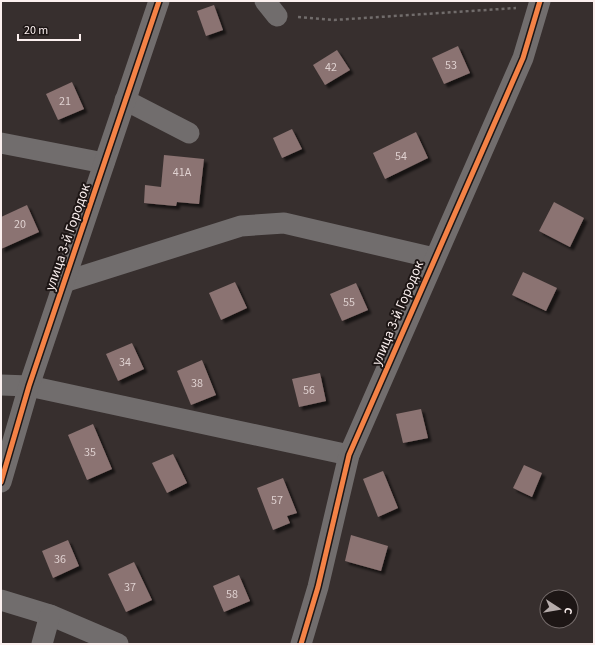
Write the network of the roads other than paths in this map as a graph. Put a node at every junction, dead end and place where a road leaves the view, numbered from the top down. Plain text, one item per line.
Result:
1 (159, 1) edge
2 (540, 4) edge
3 (125, 100) junction
4 (189, 133) dead end
5 (1, 143) edge
6 (104, 163) junction
7 (434, 258) junction
8 (64, 282) junction
9 (1, 384) edge
10 (29, 386) junction
11 (348, 455) junction
12 (1, 482) edge
13 (1, 600) edge
14 (50, 615) junction
15 (112, 643) edge
16 (42, 644) edge
17 (301, 644) edge

1 - 3 street, улица 3-й Городок
2 - 7 street, улица 3-й Городок
3 - 4 street
3 - 6 street, улица 3-й Городок
5 - 6 street
6 - 8 street, улица 3-й Городок
7 - 8 street
7 - 11 street, улица 3-й Городок
8 - 10 street, улица 3-й Городок
9 - 10 street
10 - 11 street
10 - 12 street, улица 3-й Городок
11 - 17 street, улица 3-й Городок
13 - 14 street
14 - 15 street
14 - 16 street

